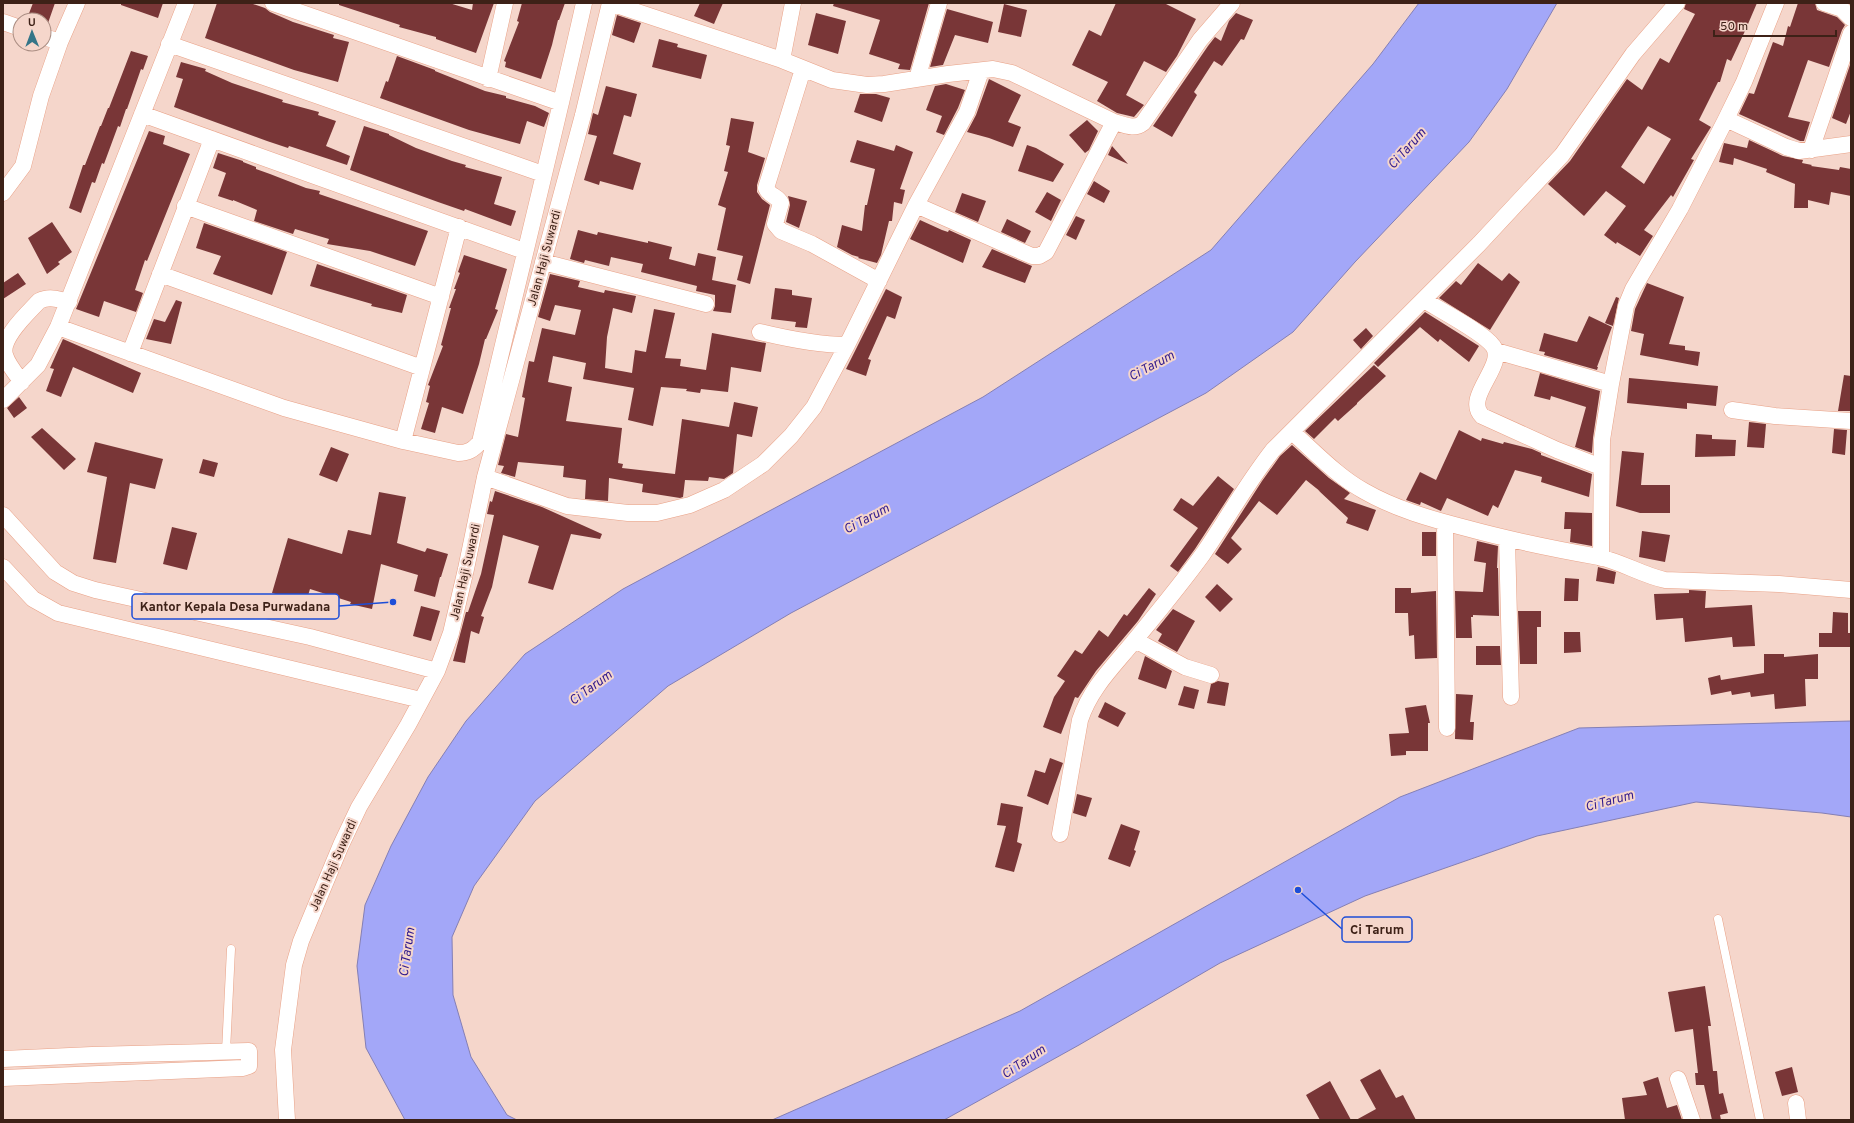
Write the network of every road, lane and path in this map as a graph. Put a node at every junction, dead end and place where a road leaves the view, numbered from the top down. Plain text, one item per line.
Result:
1 (78, 3) edge
2 (186, 3) edge
3 (272, 3) edge
4 (505, 3) edge
5 (584, 3) edge
6 (610, 3) edge
7 (793, 3) edge
8 (939, 3) edge
9 (1232, 3) edge
10 (1677, 3) edge
11 (1776, 3) edge
12 (1824, 3) edge
13 (1851, 18) edge
14 (1851, 34) edge
15 (52, 39) edge
16 (60, 42) junction
17 (169, 44) junction
18 (782, 60) junction
19 (803, 69) junction
20 (981, 70) junction
21 (488, 79) junction
22 (917, 79) junction
23 (561, 103) junction
24 (142, 114) junction
25 (1726, 119) junction
26 (1114, 122) junction
27 (212, 138) junction
28 (1851, 144) edge
29 (1811, 150) junction
30 (543, 174) junction
31 (5, 186) edge
32 (916, 205) junction
33 (185, 206) junction
34 (459, 227) junction
35 (524, 250) junction
36 (543, 262) junction
37 (160, 274) junction
38 (879, 280) junction
39 (441, 297) junction
40 (1424, 300) junction
41 (69, 302) junction
42 (706, 304) dead end
43 (58, 327) junction
44 (760, 332) dead end
45 (847, 344) junction
46 (1496, 351) junction
47 (130, 353) junction
48 (422, 368) junction
49 (22, 382) junction
50 (1611, 384) junction
51 (3, 400) edge
52 (1732, 410) dead end
53 (1851, 421) edge
54 (1292, 432) junction
55 (403, 441) junction
56 (1602, 467) junction
57 (485, 477) junction
58 (3, 516) edge
59 (1445, 523) junction
60 (1507, 539) junction
61 (1601, 558) junction
62 (3, 568) edge
63 (1851, 590) edge
64 (1135, 640) junction
65 (436, 671) junction
66 (1211, 675) dead end
67 (1511, 697) dead end
68 (421, 700) junction
69 (1447, 728) dead end
70 (1060, 834) dead end
71 (1718, 919) dead end
72 (231, 949) dead end
73 (226, 1051) junction
74 (3, 1059) edge
75 (3, 1078) edge
76 (1678, 1078) dead end
77 (1796, 1103) dead end
78 (287, 1120) edge
79 (1692, 1120) edge
80 (1760, 1120) edge
81 (1798, 1120) edge

1 - 16 street
2 - 17 street
3 - 21 street
4 - 21 street
5 - 23 street
6 - 18 street
6 - 36 street, Jalan Haji Suwardi
7 - 18 street
8 - 22 street
9 - 26 street
10 - 40 street
11 - 25 street
12 - 13 street
14 - 29 street
15 - 16 street
16 - 31 street
17 - 24 street
17 - 30 street
18 - 19 street
19 - 22 street
19 - 38 street
20 - 22 street
20 - 26 street
20 - 32 street
21 - 23 street
23 - 30 street
24 - 27 street
24 - 41 street
25 - 29 street
25 - 50 street
26 - 32 street
27 - 33 street
27 - 34 street
28 - 29 street
30 - 35 street
32 - 38 street
33 - 37 street
33 - 39 street
34 - 35 street
34 - 39 street
35 - 55 street
36 - 42 street
36 - 57 street, Jalan Haji Suwardi
37 - 47 street
37 - 48 street
38 - 45 street
39 - 48 street
40 - 46 street
40 - 54 street
41 - 43 street
41 - 49 street
43 - 47 street
43 - 49 street
44 - 45 street
45 - 57 street
46 - 50 street
46 - 56 street
47 - 55 street
48 - 55 street
49 - 51 street
50 - 56 street
52 - 53 street
54 - 59 street
54 - 64 street
56 - 61 street
57 - 65 street, Jalan Haji Suwardi
58 - 65 street
59 - 60 street
59 - 69 street
60 - 61 street
60 - 67 street
61 - 63 street
62 - 68 street
64 - 66 street
64 - 70 street
65 - 68 street, Jalan Haji Suwardi
68 - 78 street, Jalan Haji Suwardi
71 - 80 lane
72 - 73 lane
73 - 74 street
73 - 75 street
76 - 79 street
77 - 81 street

